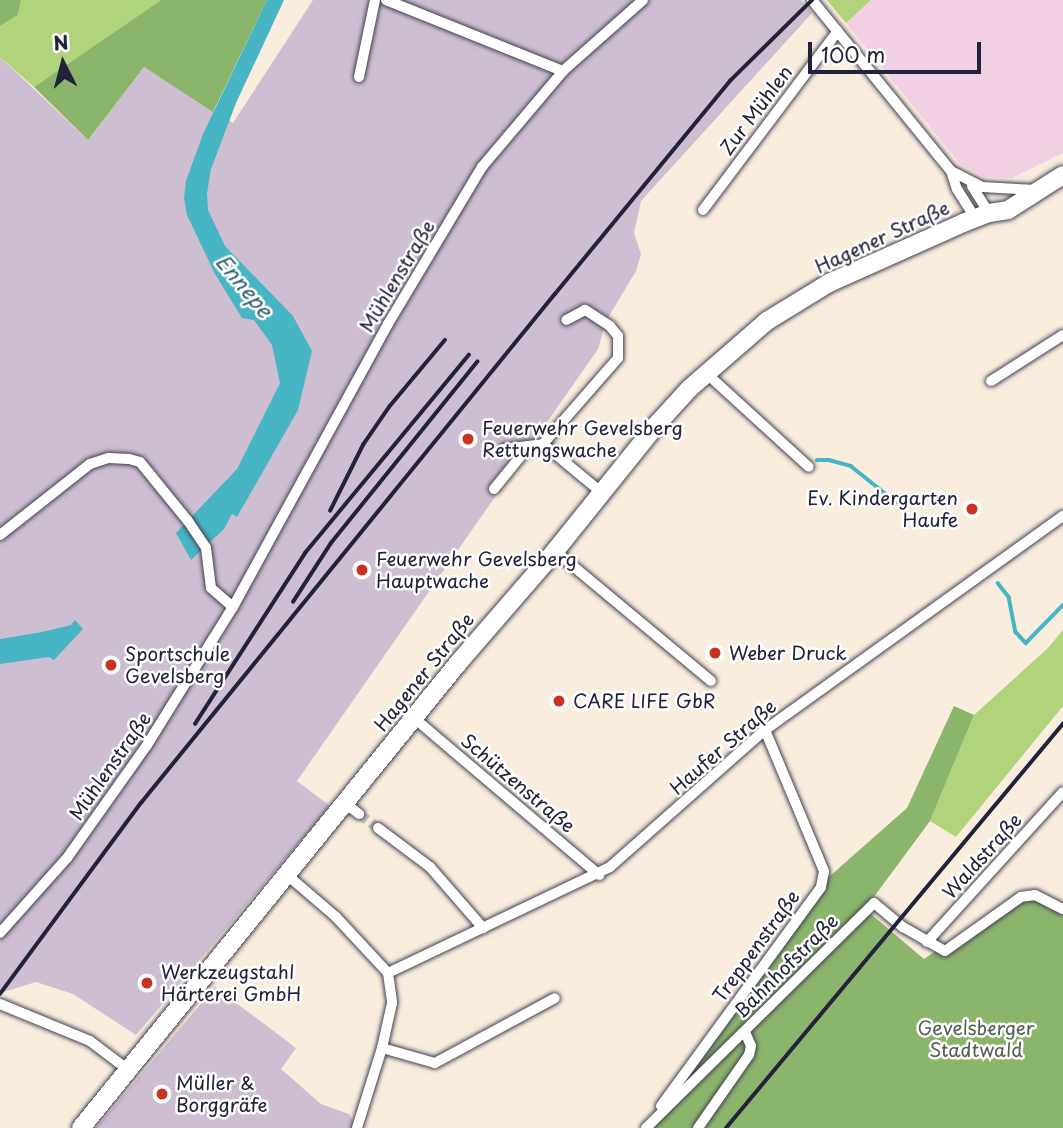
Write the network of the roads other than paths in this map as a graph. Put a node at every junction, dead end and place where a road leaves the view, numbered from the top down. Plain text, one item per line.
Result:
1 (375, 0) edge
2 (386, 0) edge
3 (643, 0) edge
4 (812, 0) edge
5 (838, 31) junction
6 (562, 71) junction
7 (359, 77) dead end
8 (951, 171) junction
9 (1063, 175) edge
10 (971, 184) junction
11 (1038, 190) junction
12 (703, 210) dead end
13 (982, 215) junction
14 (566, 320) dead end
15 (1063, 335) edge
16 (706, 373) junction
17 (991, 381) dead end
18 (543, 444) junction
19 (529, 446) junction
20 (504, 449) dead end
21 (808, 467) dead end
22 (494, 489) dead end
23 (601, 492) junction
24 (1063, 516) edge
25 (0, 535) edge
26 (555, 551) junction
27 (233, 607) junction
28 (711, 681) dead end
29 (414, 718) junction
30 (765, 730) junction
31 (1063, 792) edge
32 (345, 803) junction
33 (359, 814) tunnel mouth
34 (378, 828) tunnel mouth
35 (286, 874) junction
36 (599, 875) junction
37 (1063, 909) edge
38 (483, 928) junction
39 (0, 933) edge
40 (927, 942) junction
41 (388, 973) junction
42 (555, 998) dead end
43 (0, 1004) edge
44 (745, 1032) junction
45 (382, 1048) junction
46 (127, 1069) junction
47 (81, 1128) edge
48 (358, 1128) edge
49 (645, 1128) edge
50 (698, 1128) edge

1 - 7 street
2 - 6 street
3 - 6 street, Mühlenstraße
4 - 5 street
5 - 8 street
5 - 12 street, Zur Mühlen
6 - 27 street, Mühlenstraße
8 - 10 street
8 - 13 street
9 - 11 main road, Hagener Straße
10 - 11 street
10 - 13 street
11 - 13 main road, Hagener Straße
13 - 16 main road, Hagener Straße
14 - 18 street
15 - 17 street
16 - 21 street
16 - 23 main road, Hagener Straße
18 - 19 street
18 - 23 street
19 - 20 street
19 - 22 street
23 - 26 main road, Hagener Straße
24 - 30 street, Haufer Straße
25 - 27 street
26 - 28 street
26 - 29 main road, Hagener Straße
27 - 39 street, Mühlenstraße
29 - 32 main road, Hagener Straße
29 - 36 street, Schützenstraße
30 - 36 street, Haufer Straße
30 - 49 street, Treppenstraße
31 - 40 street, Waldstraße
32 - 33 street
32 - 35 main road, Hagener Straße
34 - 38 street
35 - 41 street
35 - 46 main road, Hagener Straße
36 - 38 street, Haufer Straße
37 - 40 street
38 - 41 street, Haufer Straße
40 - 44 street, Bahnhofstraße
41 - 45 street
42 - 45 street
43 - 46 street
44 - 49 street, Bahnhofstraße
44 - 50 street
45 - 48 street
46 - 47 main road, Hagener Straße

